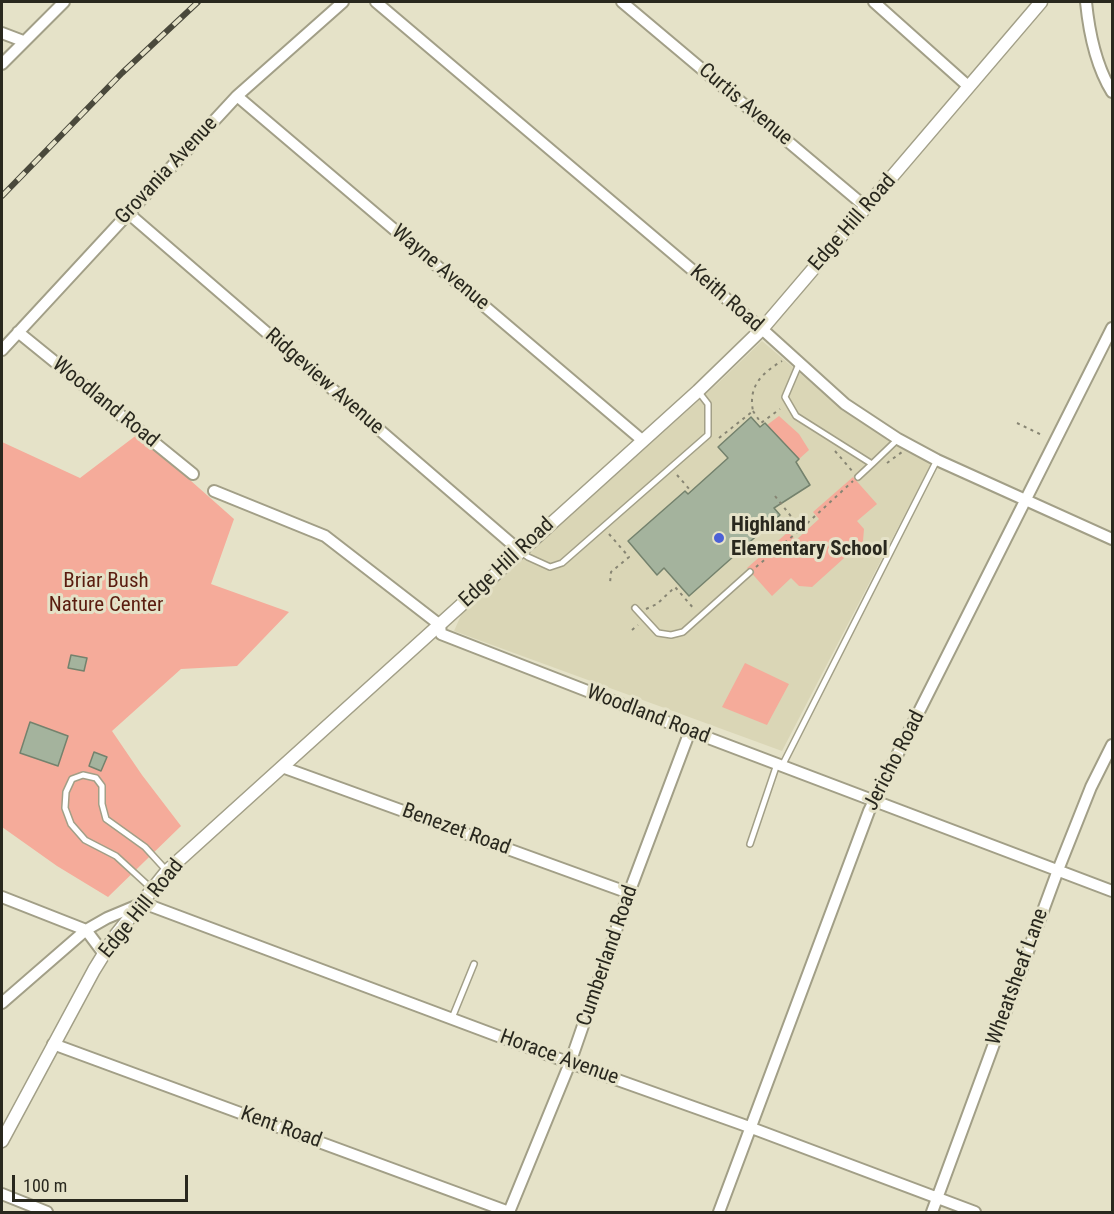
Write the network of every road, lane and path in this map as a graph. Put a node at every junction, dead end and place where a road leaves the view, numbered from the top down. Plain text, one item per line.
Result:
1 (64, 2) edge
2 (342, 2) edge
3 (376, 2) edge
4 (622, 2) edge
5 (874, 2) edge
6 (1041, 2) edge
7 (1086, 2) edge
8 (2, 33) edge
9 (23, 41) junction
10 (2, 64) edge
11 (968, 86) junction
12 (1113, 92) edge
13 (237, 96) junction
14 (867, 208) junction
15 (128, 213) junction
16 (762, 328) junction
17 (1113, 328) edge
18 (18, 332) junction
19 (2, 350) edge
20 (782, 361) dead end
21 (799, 364) junction
22 (699, 391) junction
23 (780, 409) dead end
24 (753, 411) junction
25 (1017, 423) dead end
26 (1046, 437) dead end
27 (719, 438) dead end
28 (898, 439) junction
29 (642, 440) junction
30 (833, 449) dead end
31 (937, 460) junction
32 (872, 464) junction
33 (193, 474) dead end
34 (676, 475) dead end
35 (858, 477) junction
36 (214, 491) dead end
37 (691, 491) dead end
38 (775, 496) dead end
39 (1026, 499) junction
40 (801, 529) junction
41 (609, 534) dead end
42 (1113, 539) edge
43 (520, 550) junction
44 (750, 572) joint
45 (610, 583) dead end
46 (635, 609) dead end
47 (645, 609) dead end
48 (700, 616) junction
49 (640, 623) dead end
50 (440, 625) junction
51 (632, 630) dead end
52 (690, 731) junction
53 (1113, 745) edge
54 (779, 765) junction
55 (282, 767) junction
56 (874, 800) junction
57 (750, 844) dead end
58 (1058, 870) junction
59 (167, 871) junction
60 (153, 890) junction
61 (1113, 891) edge
62 (629, 893) junction
63 (2, 897) edge
64 (143, 903) junction
65 (86, 930) junction
66 (104, 954) junction
67 (474, 964) dead end
68 (2, 1003) edge
69 (452, 1018) junction
70 (53, 1044) junction
71 (570, 1063) junction
72 (751, 1128) junction
73 (2, 1141) edge
74 (2, 1194) edge
75 (937, 1199) junction
76 (47, 1212) edge
77 (509, 1212) edge
78 (719, 1212) edge
79 (932, 1212) edge
80 (975, 1212) edge

1 - 9 street
2 - 13 street, Grovania Avenue
3 - 16 street, Keith Road
4 - 14 street, Curtis Avenue
5 - 11 street
6 - 11 street, Edge Hill Road
7 - 12 street
8 - 9 street
9 - 10 street
11 - 14 street, Edge Hill Road
13 - 15 street, Grovania Avenue
13 - 29 street, Wayne Avenue
14 - 16 street, Edge Hill Road
15 - 18 street, Grovania Avenue
15 - 43 street, Ridgeview Avenue
16 - 21 street, Keith Road
16 - 22 street, Edge Hill Road
17 - 39 street, Jericho Road
18 - 19 street, Grovania Avenue
18 - 33 street, Woodland Road
20 - 24 path
21 - 28 street, Keith Road
21 - 32 lane
22 - 29 street, Edge Hill Road
22 - 43 lane
23 - 24 path
24 - 27 path
25 - 26 path
28 - 31 street, Keith Road
28 - 32 lane
29 - 43 street, Edge Hill Road
30 - 35 path
31 - 39 street, Keith Road
31 - 54 lane
32 - 35 lane
34 - 37 path
35 - 40 path
36 - 50 street, Woodland Road
38 - 40 path
39 - 42 street, Keith Road
39 - 56 street, Jericho Road
40 - 44 path
41 - 45 path
43 - 50 street, Edge Hill Road
44 - 48 lane
46 - 48 lane
47 - 48 path
49 - 51 path
50 - 52 street, Woodland Road
50 - 55 street, Edge Hill Road
52 - 54 street, Woodland Road
52 - 62 street, Cumberland Road
53 - 58 street, Wheatsheaf Lane
54 - 56 street, Woodland Road
54 - 57 lane
55 - 59 street, Edge Hill Road
55 - 62 street, Benezet Road
56 - 58 street, Woodland Road
56 - 72 street, Jericho Road
58 - 61 street, Woodland Road
58 - 75 street, Wheatsheaf Lane
59 - 60 street, Edge Hill Road
59 - 60 lane
60 - 64 street, Edge Hill Road
62 - 71 street, Cumberland Road
63 - 65 street
64 - 65 street
64 - 66 street, Edge Hill Road
64 - 69 street, Horace Avenue
65 - 66 street
65 - 68 street
66 - 70 street, Edge Hill Road
67 - 69 lane
69 - 71 street, Horace Avenue
70 - 73 street, Edge Hill Road
70 - 77 street, Kent Road
71 - 72 street, Horace Avenue
71 - 77 street, Cumberland Road
72 - 75 street, Horace Avenue
72 - 78 street, Jericho Road
74 - 76 street
75 - 79 street, Wheatsheaf Lane
75 - 80 street, Horace Avenue

